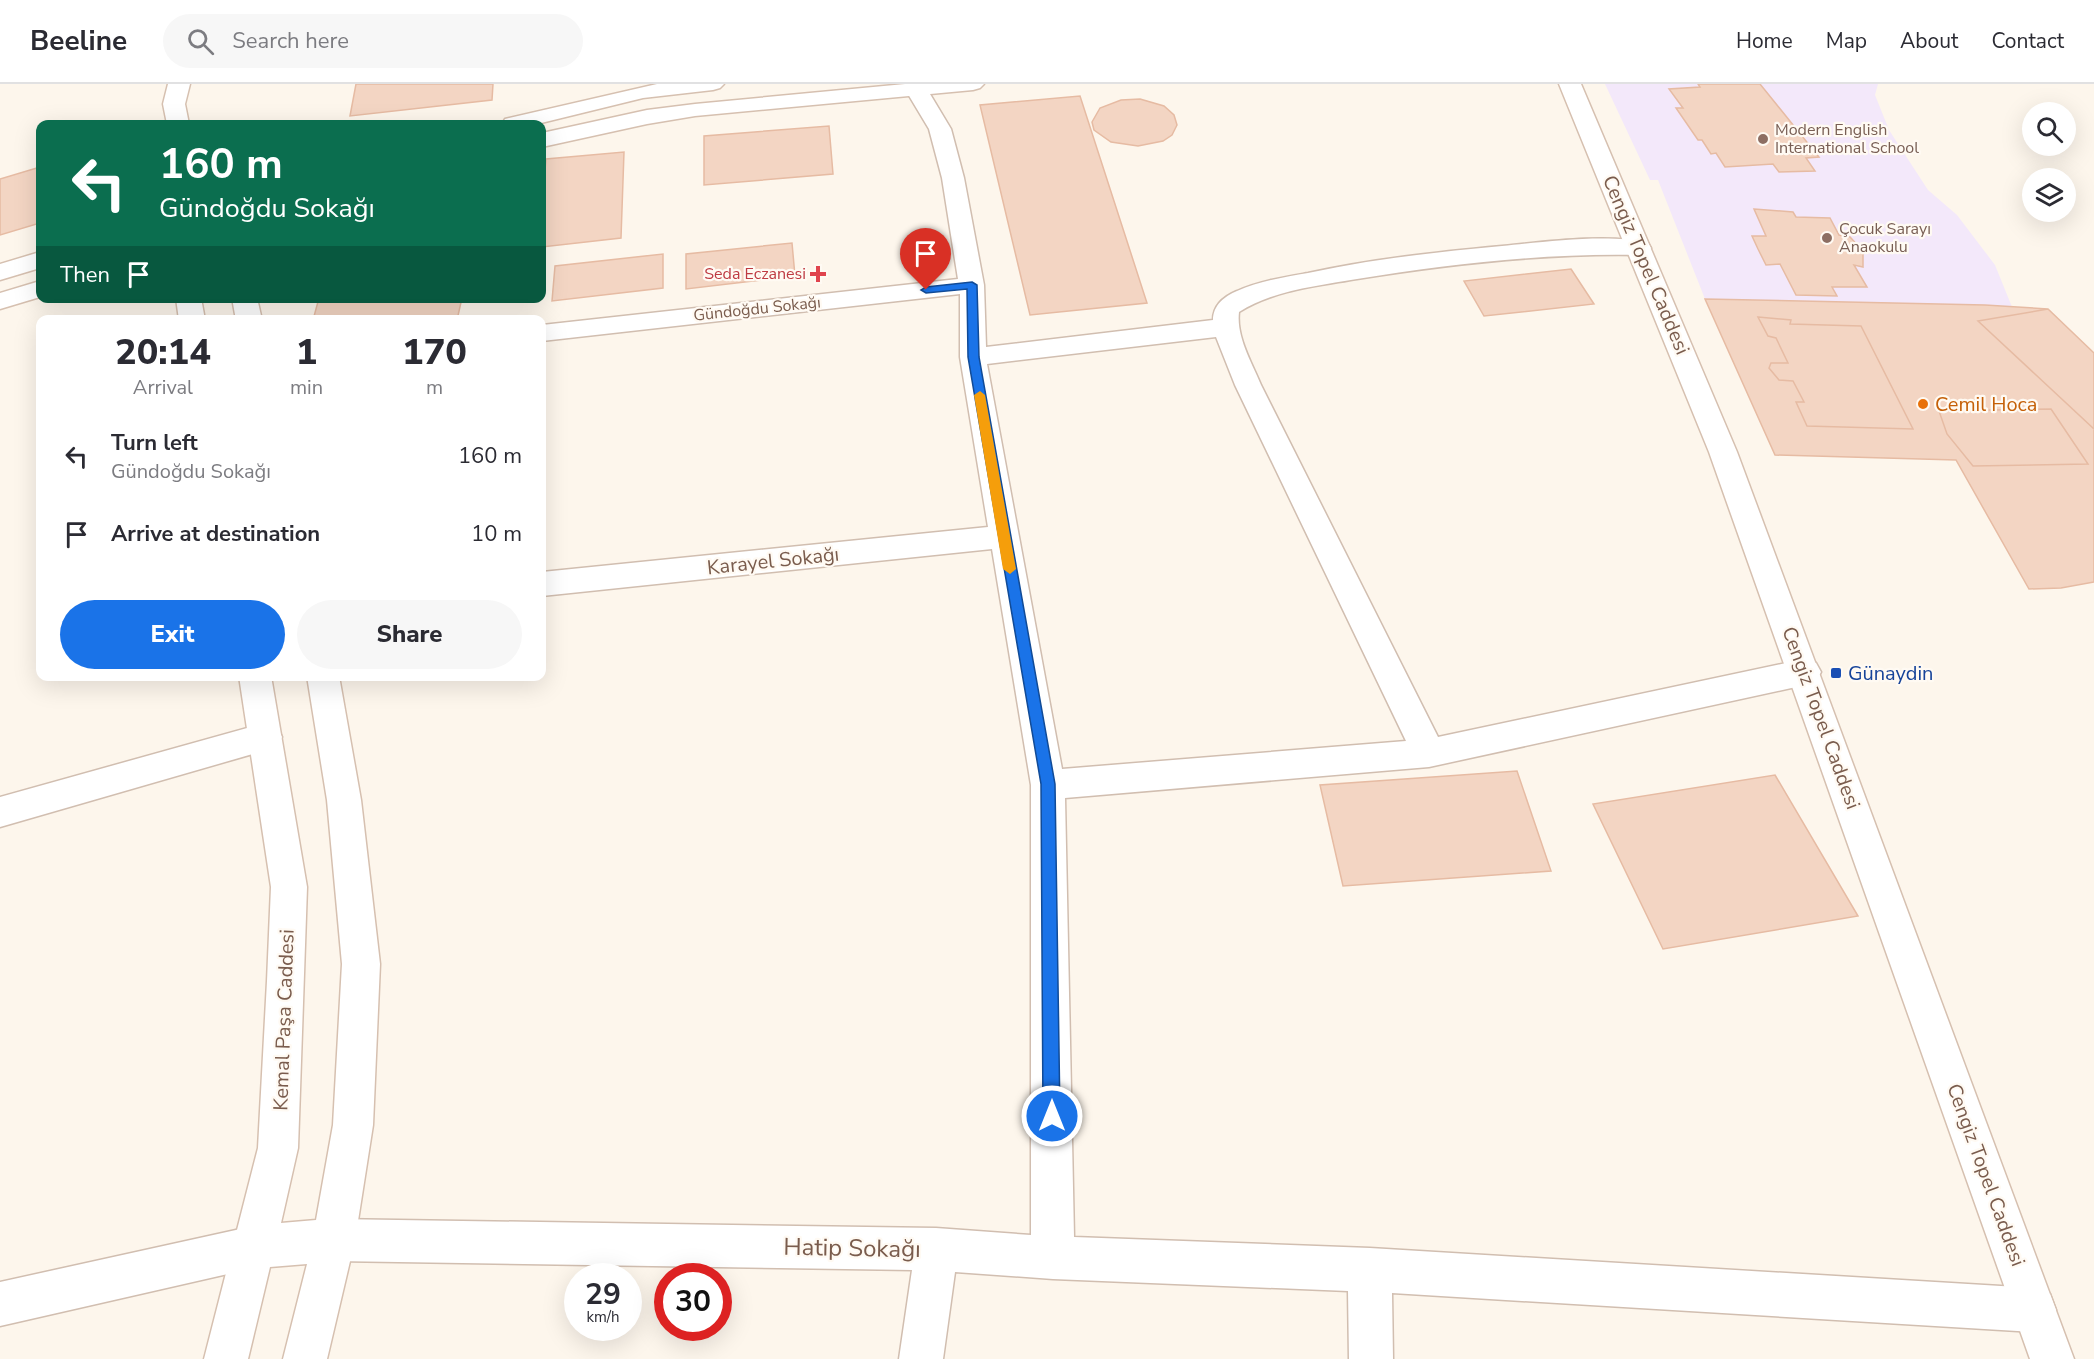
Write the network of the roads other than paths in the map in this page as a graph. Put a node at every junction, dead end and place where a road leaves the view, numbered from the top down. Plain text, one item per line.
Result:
1 (179, 84) edge
2 (712, 84) edge
3 (973, 84) edge
4 (1570, 84) edge
5 (643, 88) edge
6 (916, 89) junction
7 (647, 117) junction
8 (177, 120) edge
9 (527, 120) edge
10 (546, 139) edge
11 (1639, 248) junction
12 (36, 261) edge
13 (0, 272) edge
14 (972, 285) junction
15 (36, 290) edge
16 (0, 301) edge
17 (1226, 327) junction
18 (546, 333) edge
19 (973, 357) junction
20 (1004, 537) junction
21 (546, 584) edge
22 (1805, 672) junction
23 (256, 681) edge
24 (324, 681) edge
25 (265, 737) junction
26 (1429, 753) junction
27 (1048, 784) junction
28 (0, 812) edge
29 (334, 1240) junction
30 (254, 1247) junction
31 (936, 1249) junction
32 (1053, 1258) junction
33 (1370, 1270) junction
34 (0, 1304) edge
35 (2034, 1310) junction
36 (226, 1359) edge
37 (305, 1359) edge
38 (921, 1359) edge
39 (1371, 1359) edge
40 (2052, 1359) edge

1 - 8 street
2 - 5 street
3 - 6 street
4 - 11 street, Cengiz Topel Caddesi
5 - 7 street
5 - 9 street
6 - 7 street
6 - 14 street
7 - 10 street
11 - 17 street
11 - 22 street, Cengiz Topel Caddesi
12 - 13 street
14 - 18 street, Gündoğdu Sokağı
14 - 19 street
15 - 16 street
17 - 19 street
17 - 26 street
19 - 20 street
20 - 21 street, Karayel Sokağı
20 - 27 street
22 - 26 street
22 - 35 street, Cengiz Topel Caddesi
23 - 25 street, Kemal Paşa Caddesi
24 - 29 street
25 - 28 street
25 - 30 street, Kemal Paşa Caddesi
26 - 27 street
27 - 32 street
29 - 30 street, Hatip Sokağı
29 - 31 street, Hatip Sokağı
29 - 37 street
30 - 34 street, Hatip Sokağı
30 - 36 street, Kemal Paşa Caddesi
31 - 32 street, Hatip Sokağı
31 - 38 street
32 - 33 street, Hatip Sokağı
33 - 35 street, Hatip Sokağı
33 - 39 street
35 - 40 street, Cengiz Topel Caddesi

